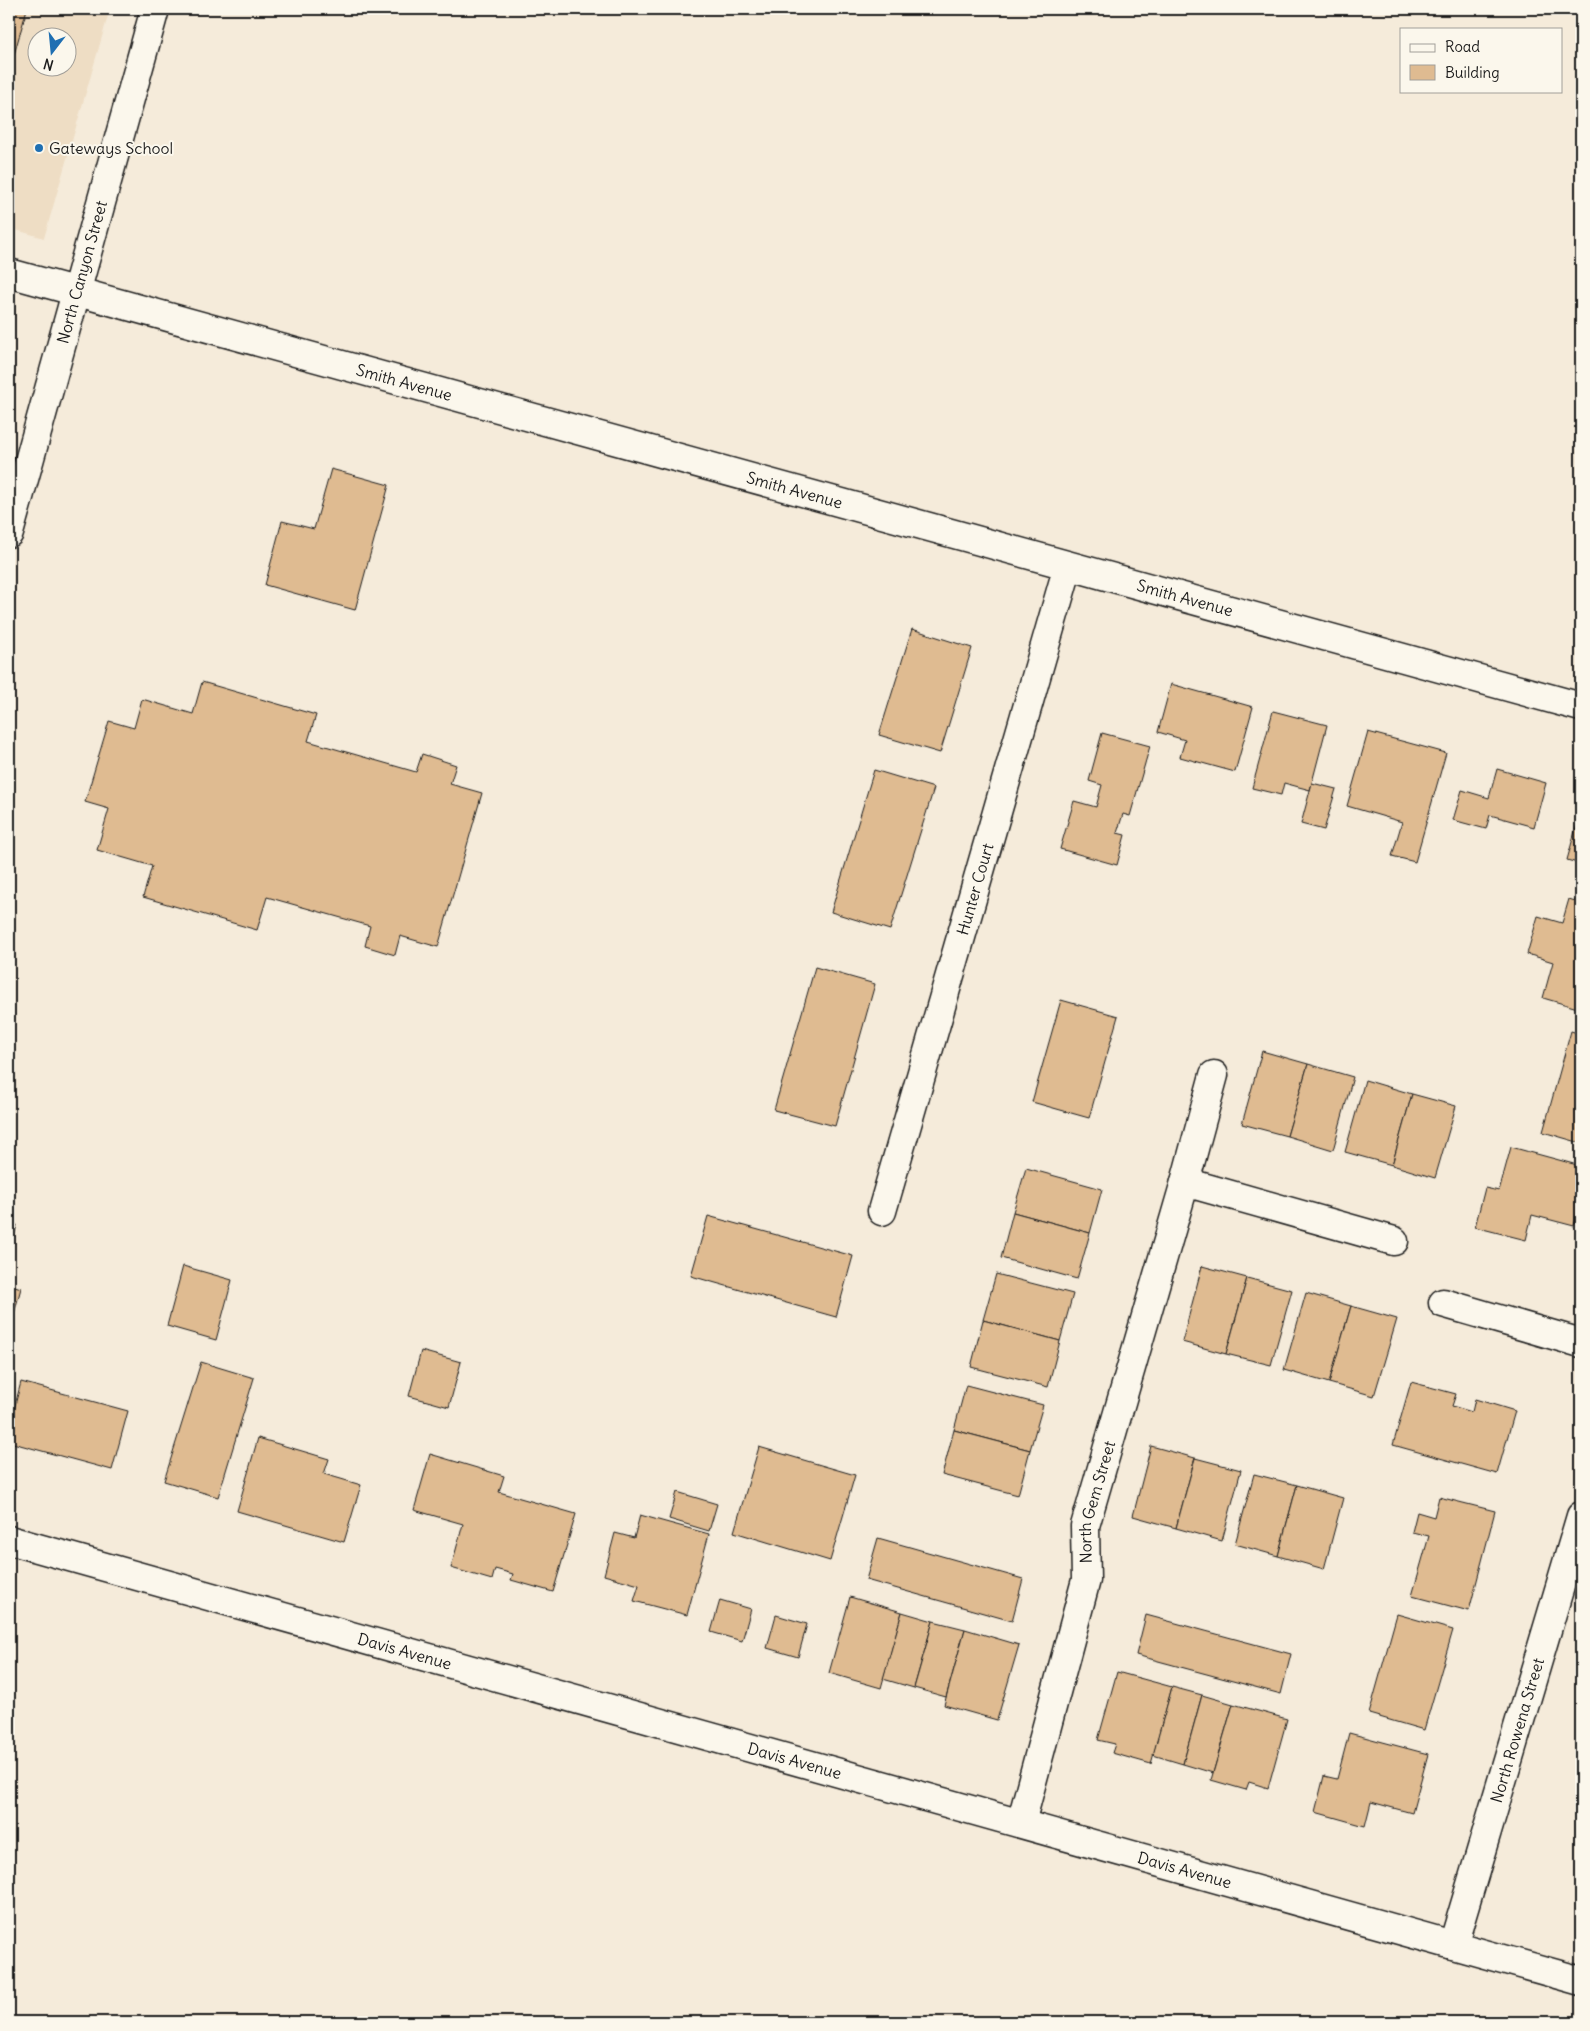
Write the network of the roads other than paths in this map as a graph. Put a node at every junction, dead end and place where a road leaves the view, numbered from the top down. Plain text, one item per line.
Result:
1 (155, 9) edge
2 (9, 272) edge
3 (77, 291) junction
4 (9, 533) edge
5 (1068, 566) junction
6 (1581, 707) edge
7 (1214, 1075) dead end
8 (1185, 1182) junction
9 (882, 1211) dead end
10 (1394, 1241) dead end
11 (1443, 1303) dead end
12 (1581, 1342) edge
13 (1581, 1516) edge
14 (9, 1540) edge
15 (1021, 1823) junction
16 (1453, 1945) junction
17 (1581, 1981) edge

1 - 3 street, North Canyon Street
2 - 3 street, Smith Avenue
3 - 4 street, North Canyon Street
3 - 5 street, Smith Avenue
5 - 6 street, Smith Avenue
5 - 9 street, Hunter Court
7 - 8 street, North Gem Street
8 - 10 street
8 - 15 street, North Gem Street
11 - 12 street
13 - 16 street, North Rowena Street
14 - 15 street, Davis Avenue
15 - 16 street, Davis Avenue
16 - 17 street, Davis Avenue

